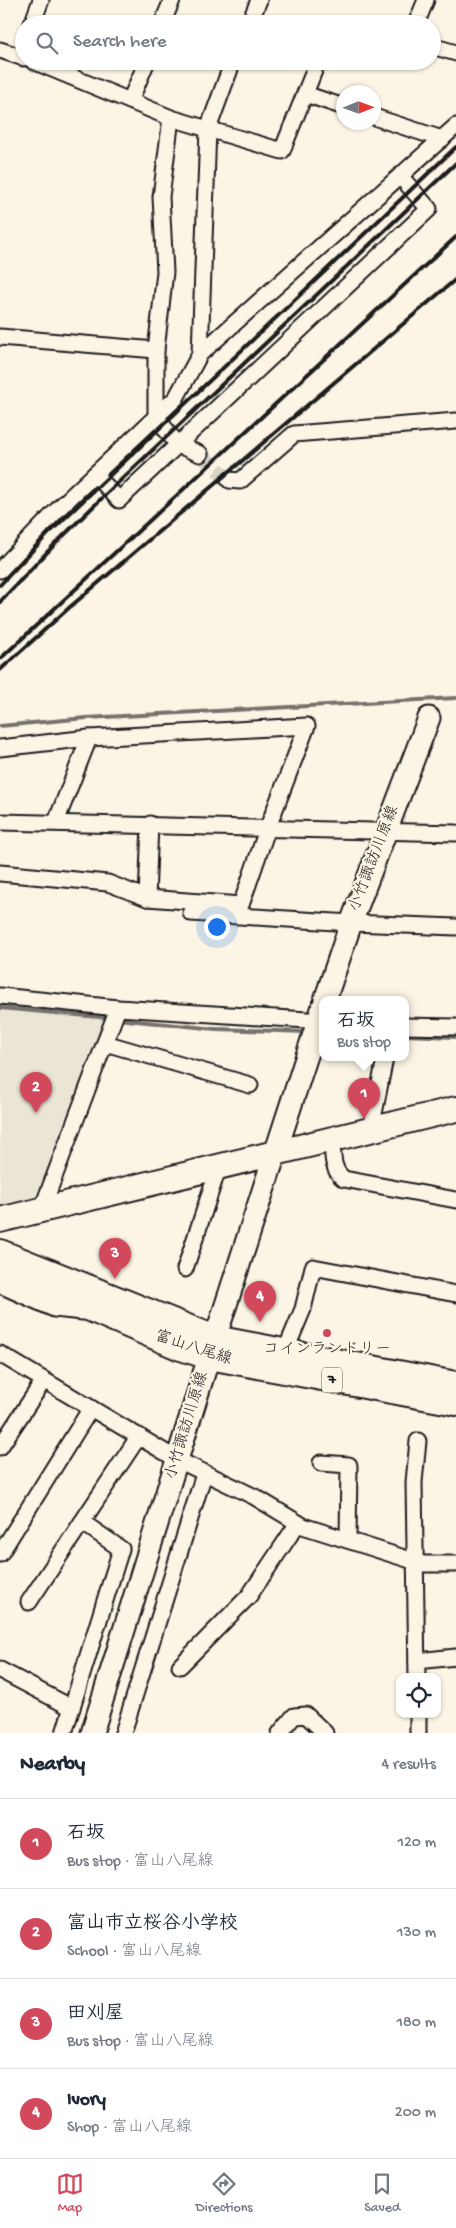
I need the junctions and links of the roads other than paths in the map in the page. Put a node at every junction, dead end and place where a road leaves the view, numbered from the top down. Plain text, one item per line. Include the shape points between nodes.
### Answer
1 (41, 0) edge
2 (172, 0) edge
3 (259, 0) edge
4 (426, 0) edge
5 (35, 15) edge
6 (166, 15) edge
7 (252, 15) edge
8 (420, 15) edge
9 (441, 49) edge
10 (0, 50) edge
11 (15, 52) edge
12 (456, 53) edge
13 (61, 70) edge
14 (143, 70) edge
15 (231, 70) edge
16 (314, 70) edge
17 (305, 94) junction
18 (130, 101) junction
19 (336, 104) edge
20 (171, 118) junction
21 (381, 119) edge
22 (456, 126) edge
23 (208, 129) junction
24 (442, 139) junction
25 (400, 176) junction
26 (0, 336) edge
27 (156, 350) junction
28 (200, 354) junction
29 (156, 417) junction
30 (456, 421) edge
31 (178, 445) junction
32 (200, 454) tunnel mouth
33 (95, 474) junction
34 (229, 480) dead end
35 (0, 570) edge
36 (429, 718) dead end
37 (89, 738) junction
38 (0, 748) edge
39 (0, 822) edge
40 (56, 822) junction
41 (150, 824) junction
42 (268, 827) junction
43 (386, 831) junction
44 (456, 833) edge
45 (0, 873) edge
46 (147, 898) junction
47 (191, 913) dead end
48 (351, 923) junction
49 (456, 927) edge
50 (0, 996) edge
51 (326, 996) edge
52 (118, 1008) junction
53 (319, 1016) edge
54 (319, 1022) edge
55 (409, 1026) edge
56 (456, 1027) edge
57 (105, 1043) junction
58 (384, 1061) edge
59 (250, 1085) dead end
60 (456, 1109) edge
61 (371, 1129) junction
62 (332, 1137) junction
63 (275, 1152) junction
64 (219, 1166) junction
65 (456, 1200) edge
66 (42, 1209) junction
67 (0, 1220) edge
68 (0, 1252) edge
69 (185, 1269) dead end
70 (0, 1270) edge
71 (0, 1285) edge
72 (456, 1294) edge
73 (102, 1314) junction
74 (212, 1348) junction
75 (285, 1352) junction
76 (0, 1354) edge
77 (44, 1380) junction
78 (456, 1384) edge
79 (456, 1402) edge
80 (92, 1408) junction
81 (139, 1436) junction
82 (418, 1440) dead end
83 (0, 1447) edge
84 (178, 1460) junction
85 (321, 1463) dead end
86 (204, 1474) junction
87 (82, 1522) junction
88 (298, 1523) junction
89 (348, 1540) junction
90 (0, 1554) edge
91 (417, 1562) junction
92 (456, 1564) edge
93 (29, 1602) dead end
94 (456, 1657) edge
95 (417, 1661) junction
96 (180, 1666) dead end
97 (0, 1670) edge
98 (417, 1673) edge
99 (72, 1708) junction
100 (418, 1718) edge
101 (64, 1733) edge
102 (92, 1733) edge
103 (123, 1733) edge
104 (280, 1733) edge
105 (325, 1733) edge
106 (418, 1733) edge

1 - 5 street
2 - 6 street
3 - 7 street
4 - 8 street
9 - 12 street
10 - 11 street
13 - 18 street
14 - 18 street
15 - 23 street
16 - 17 street
17 - 19 street
17 - 23 street via 282,151
18 - 20 street
20 - 23 street
20 - 27 street via 161,197 165,272
21 - 24 street
22 - 24 street
23 - 28 street
24 - 25 street
25 - 28 street
25 - 31 street via 429,209
26 - 27 street
27 - 29 street
28 - 29 street via 176,398
29 - 31 street
29 - 33 street
30 - 34 street via 294,434 240,481
31 - 32 street
31 - 33 street via 119,500
33 - 35 street
36 - 43 main road, 小竹諏訪川原線
37 - 38 street
37 - 40 street
37 - 42 street via 307,726
39 - 40 street
40 - 41 street
41 - 42 street
41 - 46 street
42 - 43 street
42 - 46 street via 242,905
43 - 44 street
43 - 48 main road, 小竹諏訪川原線
45 - 46 street via 108,883
47 - 48 street
48 - 49 street
48 - 51 main road, 小竹諏訪川原線
50 - 52 street
52 - 53 street
52 - 57 street
54 - 63 main road, 小竹諏訪川原線
55 - 56 street
57 - 59 street
57 - 66 street
58 - 61 street
60 - 61 main road
61 - 62 main road
62 - 63 main road
62 - 65 street via 334,1166 344,1180
63 - 64 main road
63 - 74 main road, 小竹諏訪川原線
64 - 66 main road
64 - 69 street
66 - 67 main road
68 - 74 main road, 富山八尾線 / 7
70 - 73 main road, 富山八尾線 / 7
71 - 73 street via 54,1309
72 - 75 street via 312,1267 303,1309
73 - 74 main road, 富山八尾線 / 7 via 178,1347
74 - 75 main road, 富山八尾線 / 7
74 - 79 main road, 富山八尾線 / 7
74 - 84 main road, 小竹諏訪川原線
75 - 78 main road, 富山八尾線 / 7
76 - 77 street
77 - 80 street
77 - 83 street
80 - 81 street
80 - 90 street
81 - 84 street
81 - 87 street
82 - 91 street via 414,1482
84 - 86 street
84 - 102 main road, 小竹諏訪川原線
85 - 89 street via 349,1465
86 - 88 street via 255,1497
86 - 103 street
87 - 93 street
87 - 99 street via 121,1549
88 - 89 street
88 - 96 street via 249,1596
89 - 91 street
91 - 92 street
91 - 95 street
94 - 95 street
95 - 98 street
97 - 99 street
99 - 101 street
100 - 106 street
104 - 105 street via 294,1716 306,1715

